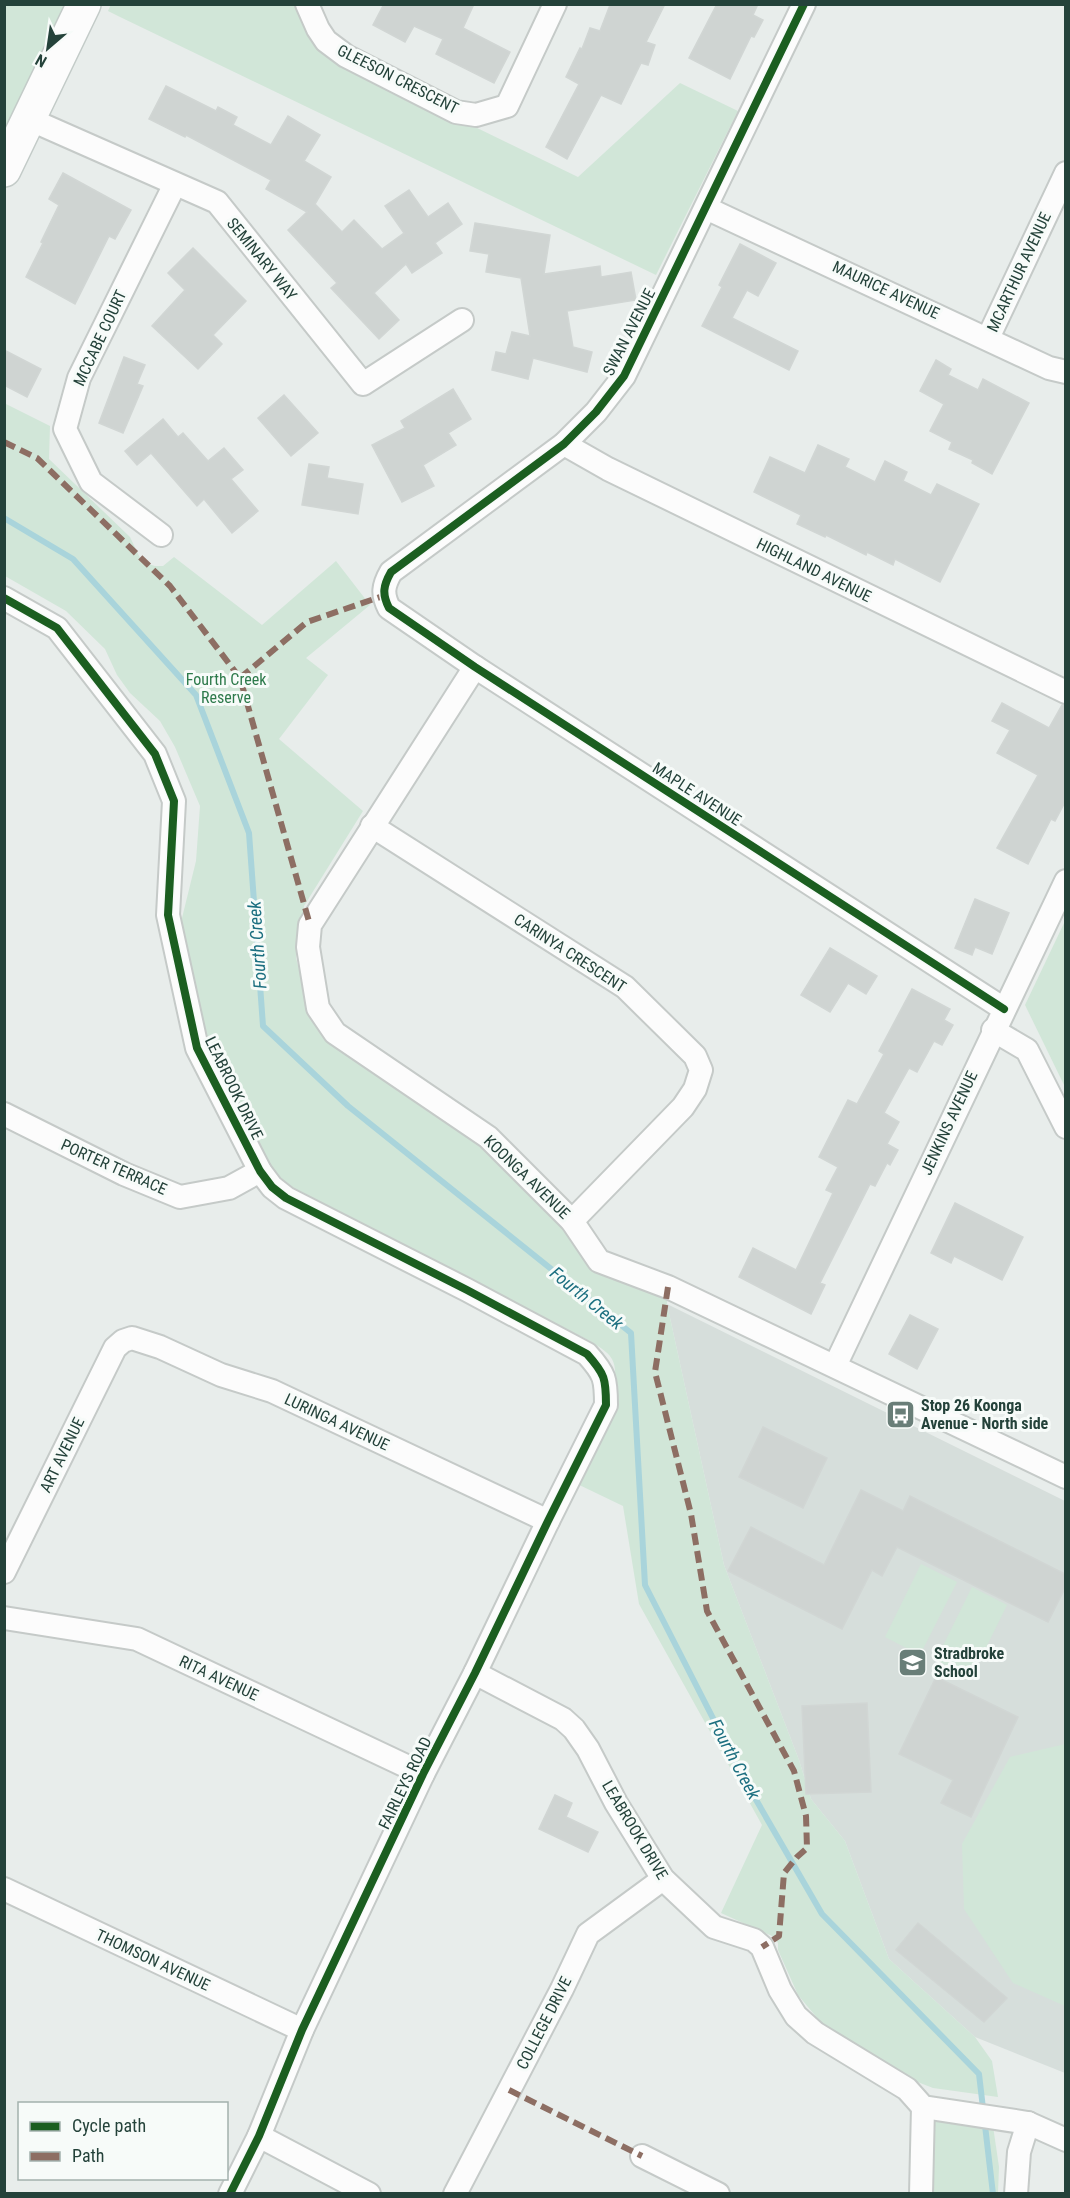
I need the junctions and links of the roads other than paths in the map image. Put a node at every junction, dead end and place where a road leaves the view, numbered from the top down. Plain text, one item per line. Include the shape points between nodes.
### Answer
1 (84, 4) edge
2 (307, 4) edge
3 (555, 4) edge
4 (804, 4) edge
5 (29, 119) junction
6 (4, 170) edge
7 (1065, 173) edge
8 (175, 184) junction
9 (706, 208) junction
10 (462, 320) dead end
11 (987, 338) junction
12 (1065, 372) edge
13 (564, 444) junction
14 (161, 535) dead end
15 (383, 596) joint
16 (4, 598) edge
17 (475, 667) junction
18 (1065, 692) edge
19 (372, 826) junction
20 (1065, 881) edge
21 (1004, 1009) junction
22 (993, 1030) junction
23 (4, 1114) edge
24 (1065, 1127) edge
25 (260, 1171) junction
26 (572, 1221) junction
27 (123, 1341) joint
28 (835, 1365) junction
29 (606, 1387) joint
30 (1065, 1477) edge
31 (548, 1521) junction
32 (4, 1572) edge
33 (4, 1618) edge
34 (475, 1673) junction
35 (423, 1774) junction
36 (663, 1879) junction
37 (4, 1889) edge
38 (302, 2030) junction
39 (923, 2107) junction
40 (1028, 2123) junction
41 (259, 2136) junction
42 (1065, 2140) edge
43 (642, 2156) dead end
44 (230, 2193) edge
45 (369, 2193) edge
46 (455, 2193) edge
47 (718, 2193) edge
48 (921, 2193) edge
49 (1016, 2193) edge

1 - 5 main road
2 - 3 street, GLEESON CRESCENT via 326,41 346,56 456,112 476,115 507,106
4 - 9 street, SWAN AVENUE
5 - 6 main road
5 - 8 street, SEMINARY WAY
7 - 11 street, MCARTHUR AVENUE
8 - 10 street, SEMINARY WAY via 217,202 363,384
8 - 14 street, MCCABE COURT via 79,378 65,429 91,482
9 - 11 street, MAURICE AVENUE
9 - 13 street, SWAN AVENUE via 624,376
11 - 12 street, MAURICE AVENUE
13 - 15 street, SWAN AVENUE via 391,572 384,583
13 - 18 street, HIGHLAND AVENUE
15 - 17 street, MAPLE AVENUE via 389,608
16 - 25 street, LEABROOK DRIVE via 57,628 155,753 174,801 168,915 197,1048
17 - 19 street, KOONGA AVENUE
17 - 21 street, MAPLE AVENUE
19 - 26 street, KOONGA AVENUE via 309,925 308,946 318,1008 335,1033 488,1137
19 - 26 street, CARINYA CRESCENT via 626,987 694,1056 701,1070 696,1089 683,1107
20 - 21 street, JENKINS AVENUE
21 - 22 street, JENKINS AVENUE
22 - 24 street via 1027,1050
22 - 28 street, JENKINS AVENUE
23 - 25 street, PORTER TERRACE via 124,1174 180,1197 229,1188
25 - 29 street, LEABROOK DRIVE via 286,1198 586,1354 602,1371
26 - 28 street, KOONGA AVENUE via 599,1261 668,1287
27 - 31 street, LURINGA AVENUE via 132,1338 160,1347 272,1391
27 - 32 street, ART AVENUE via 115,1348
28 - 30 street, KOONGA AVENUE
29 - 31 street, FAIRLEYS ROAD via 606,1405
31 - 34 street, FAIRLEYS ROAD
33 - 35 street, RITA AVENUE via 137,1639
34 - 35 street, FAIRLEYS ROAD
34 - 36 street, LEABROOK DRIVE via 563,1719 573,1729
35 - 38 street, FAIRLEYS ROAD
36 - 39 street, LEABROOK DRIVE via 714,1927 754,1940 762,1947 796,2016 815,2033 907,2089
36 - 46 street, COLLEGE DRIVE via 588,1934
37 - 38 street, THOMSON AVENUE
38 - 41 street, FAIRLEYS ROAD
39 - 40 street
39 - 48 street
40 - 42 street
40 - 49 street via 1019,2152
41 - 44 street, FAIRLEYS ROAD
41 - 45 street
43 - 47 street

